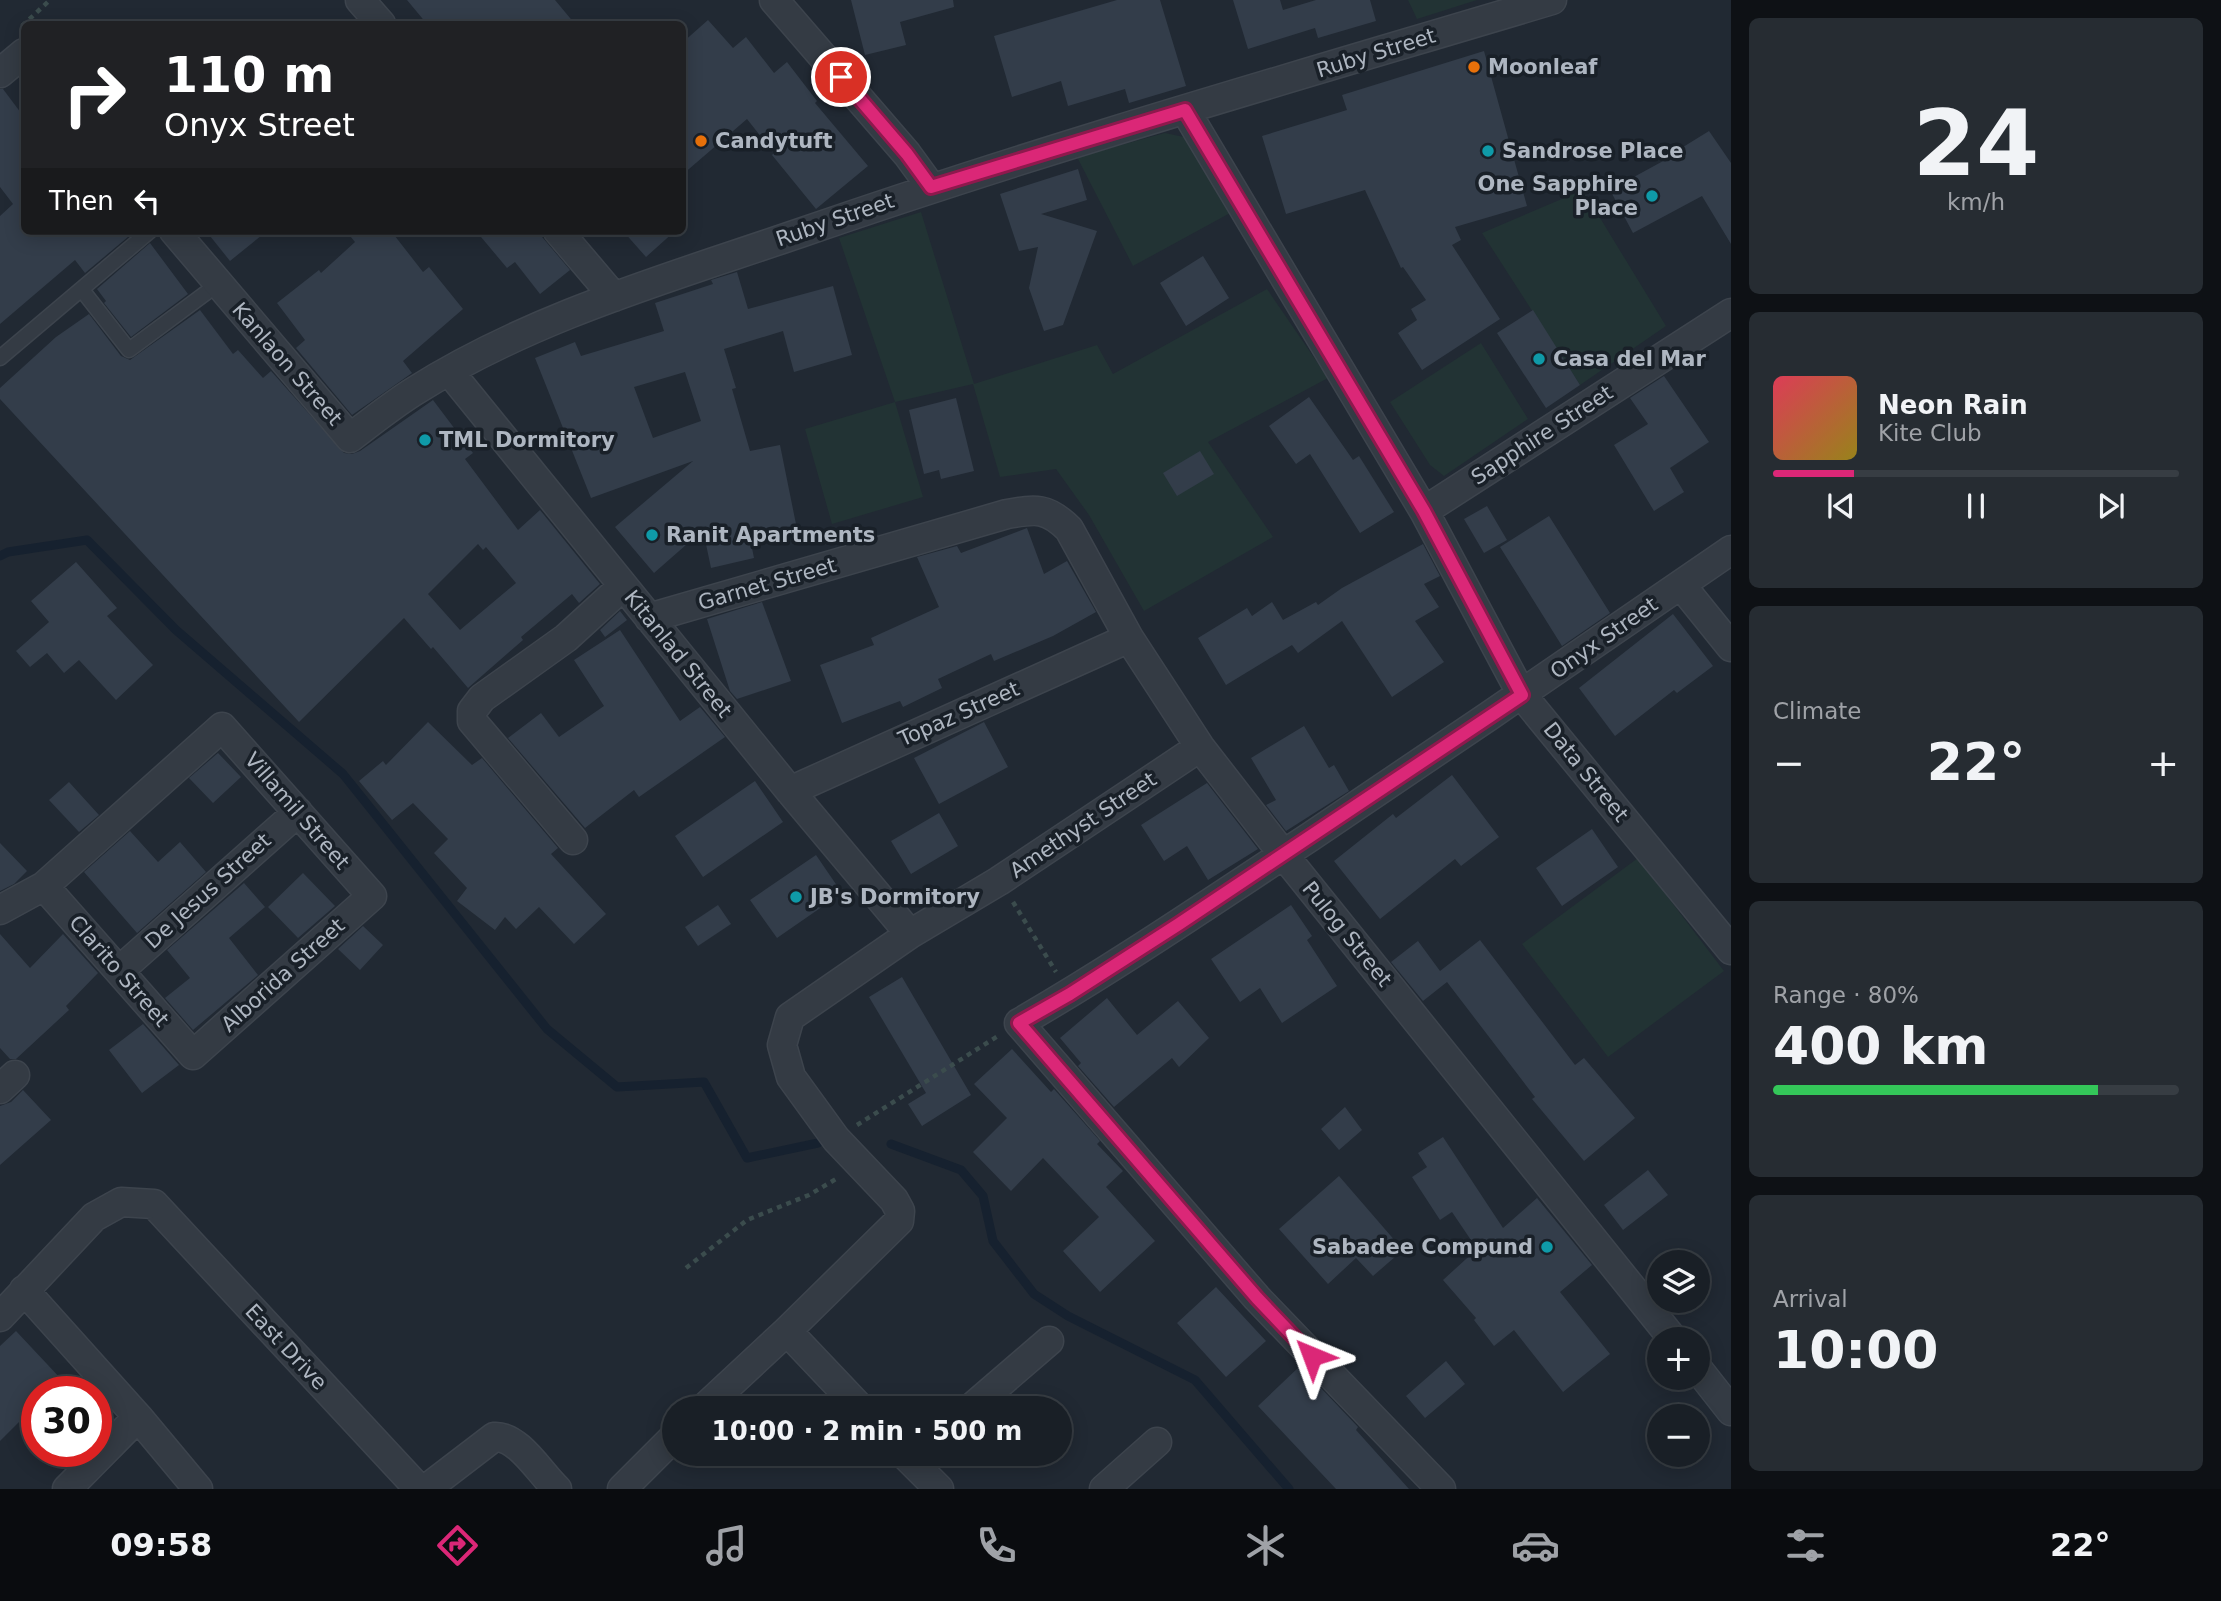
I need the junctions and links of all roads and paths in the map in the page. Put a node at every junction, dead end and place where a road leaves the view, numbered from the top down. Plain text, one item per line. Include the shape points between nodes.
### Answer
1 (360, 0) edge
2 (774, 0) edge
3 (1552, 0) edge
4 (378, 21) edge
5 (21, 56) edge
6 (0, 73) edge
7 (1185, 110) junction
8 (931, 187) junction
9 (145, 235) edge
10 (177, 235) edge
11 (561, 235) edge
12 (218, 284) junction
13 (82, 290) junction
14 (614, 296) junction
15 (1731, 313) edge
16 (0, 358) edge
17 (449, 372) junction
18 (1424, 511) junction
19 (1048, 512) joint
20 (1731, 550) edge
21 (1681, 585) junction
22 (623, 586) junction
23 (649, 618) junction
24 (1129, 638) junction
25 (1731, 647) edge
26 (1522, 695) junction
27 (1200, 747) junction
28 (790, 790) junction
29 (298, 812) junction
30 (573, 840) dead end
31 (1283, 854) junction
32 (999, 881) junction
33 (44, 886) junction
34 (372, 895) joint
35 (0, 910) edge
36 (910, 934) junction
37 (1731, 950) edge
38 (119, 971) junction
39 (1070, 994) junction
40 (1019, 1023) junction
41 (194, 1055) joint
42 (836, 1139) junction
43 (861, 1164) junction
44 (686, 1268) dead end
45 (24, 1290) junction
46 (0, 1317) edge
47 (1663, 1327) edge
48 (787, 1331) junction
49 (1049, 1341) dead end
50 (1710, 1384) edge
51 (717, 1396) edge
52 (849, 1396) edge
53 (985, 1396) edge
54 (1731, 1411) edge
55 (138, 1417) junction
56 (1157, 1443) dead end
57 (662, 1449) edge
58 (919, 1466) edge
59 (67, 1489) edge
60 (198, 1489) edge
61 (419, 1489) edge
62 (426, 1489) edge
63 (557, 1489) edge
64 (622, 1489) edge
65 (939, 1489) edge
66 (1104, 1489) edge
67 (1441, 1489) edge

1 - 4 street
2 - 8 street
3 - 7 street, Ruby Street
5 - 6 street
7 - 8 street, Ruby Street
7 - 18 street, Data Street
8 - 14 street, Ruby Street
9 - 13 lane
10 - 12 street, Kanlaon Street
11 - 14 street
12 - 13 lane via 129,350
12 - 17 street, Kanlaon Street via 350,438 412,392
13 - 16 lane
14 - 17 street, Ruby Street
15 - 18 street, Sapphire Street
17 - 22 street, Kitanlad Street
18 - 26 street, Data Street
19 - 23 street, Garnet Street via 1007,514
19 - 24 street, Pulog Street via 1069,529
20 - 21 street, Onyx Street
21 - 25 street
21 - 26 street, Onyx Street
22 - 23 street, Kitanlad Street
22 - 30 street via 566,638 482,698 472,711 472,721
23 - 28 street, Kitanlad Street
24 - 27 street, Pulog Street
24 - 28 street, Topaz Street
26 - 31 street, Onyx Street
26 - 37 street, Data Street
27 - 31 street, Pulog Street
27 - 32 street, Amethyst Street
28 - 36 street, Kitanlad Street
29 - 33 street, Villamil Street via 222,727
29 - 34 street, Villamil Street
29 - 38 street, De Jesus Street
31 - 39 street, Onyx Street
31 - 47 street, Pulog Street
32 - 36 street, Amethyst Street
32 - 39 path
33 - 35 street
33 - 38 street, Clarito Street
34 - 41 street, Alborida Street
36 - 42 street, Amethyst Street via 790,1017 782,1045 792,1077
38 - 41 street, Clarito Street
39 - 40 street, Onyx Street
40 - 42 path
40 - 67 street via 1257,1298
42 - 43 street
43 - 44 path via 809,1195 747,1220
43 - 48 street via 894,1200 899,1221
45 - 46 street
45 - 55 street
45 - 61 street, East Drive via 94,1217 121,1202 155,1204
48 - 51 street
48 - 52 street
49 - 53 street
50 - 54 street
55 - 59 street
55 - 60 street
56 - 66 street
57 - 64 street
58 - 65 street
62 - 63 street via 494,1437 503,1436 517,1444

